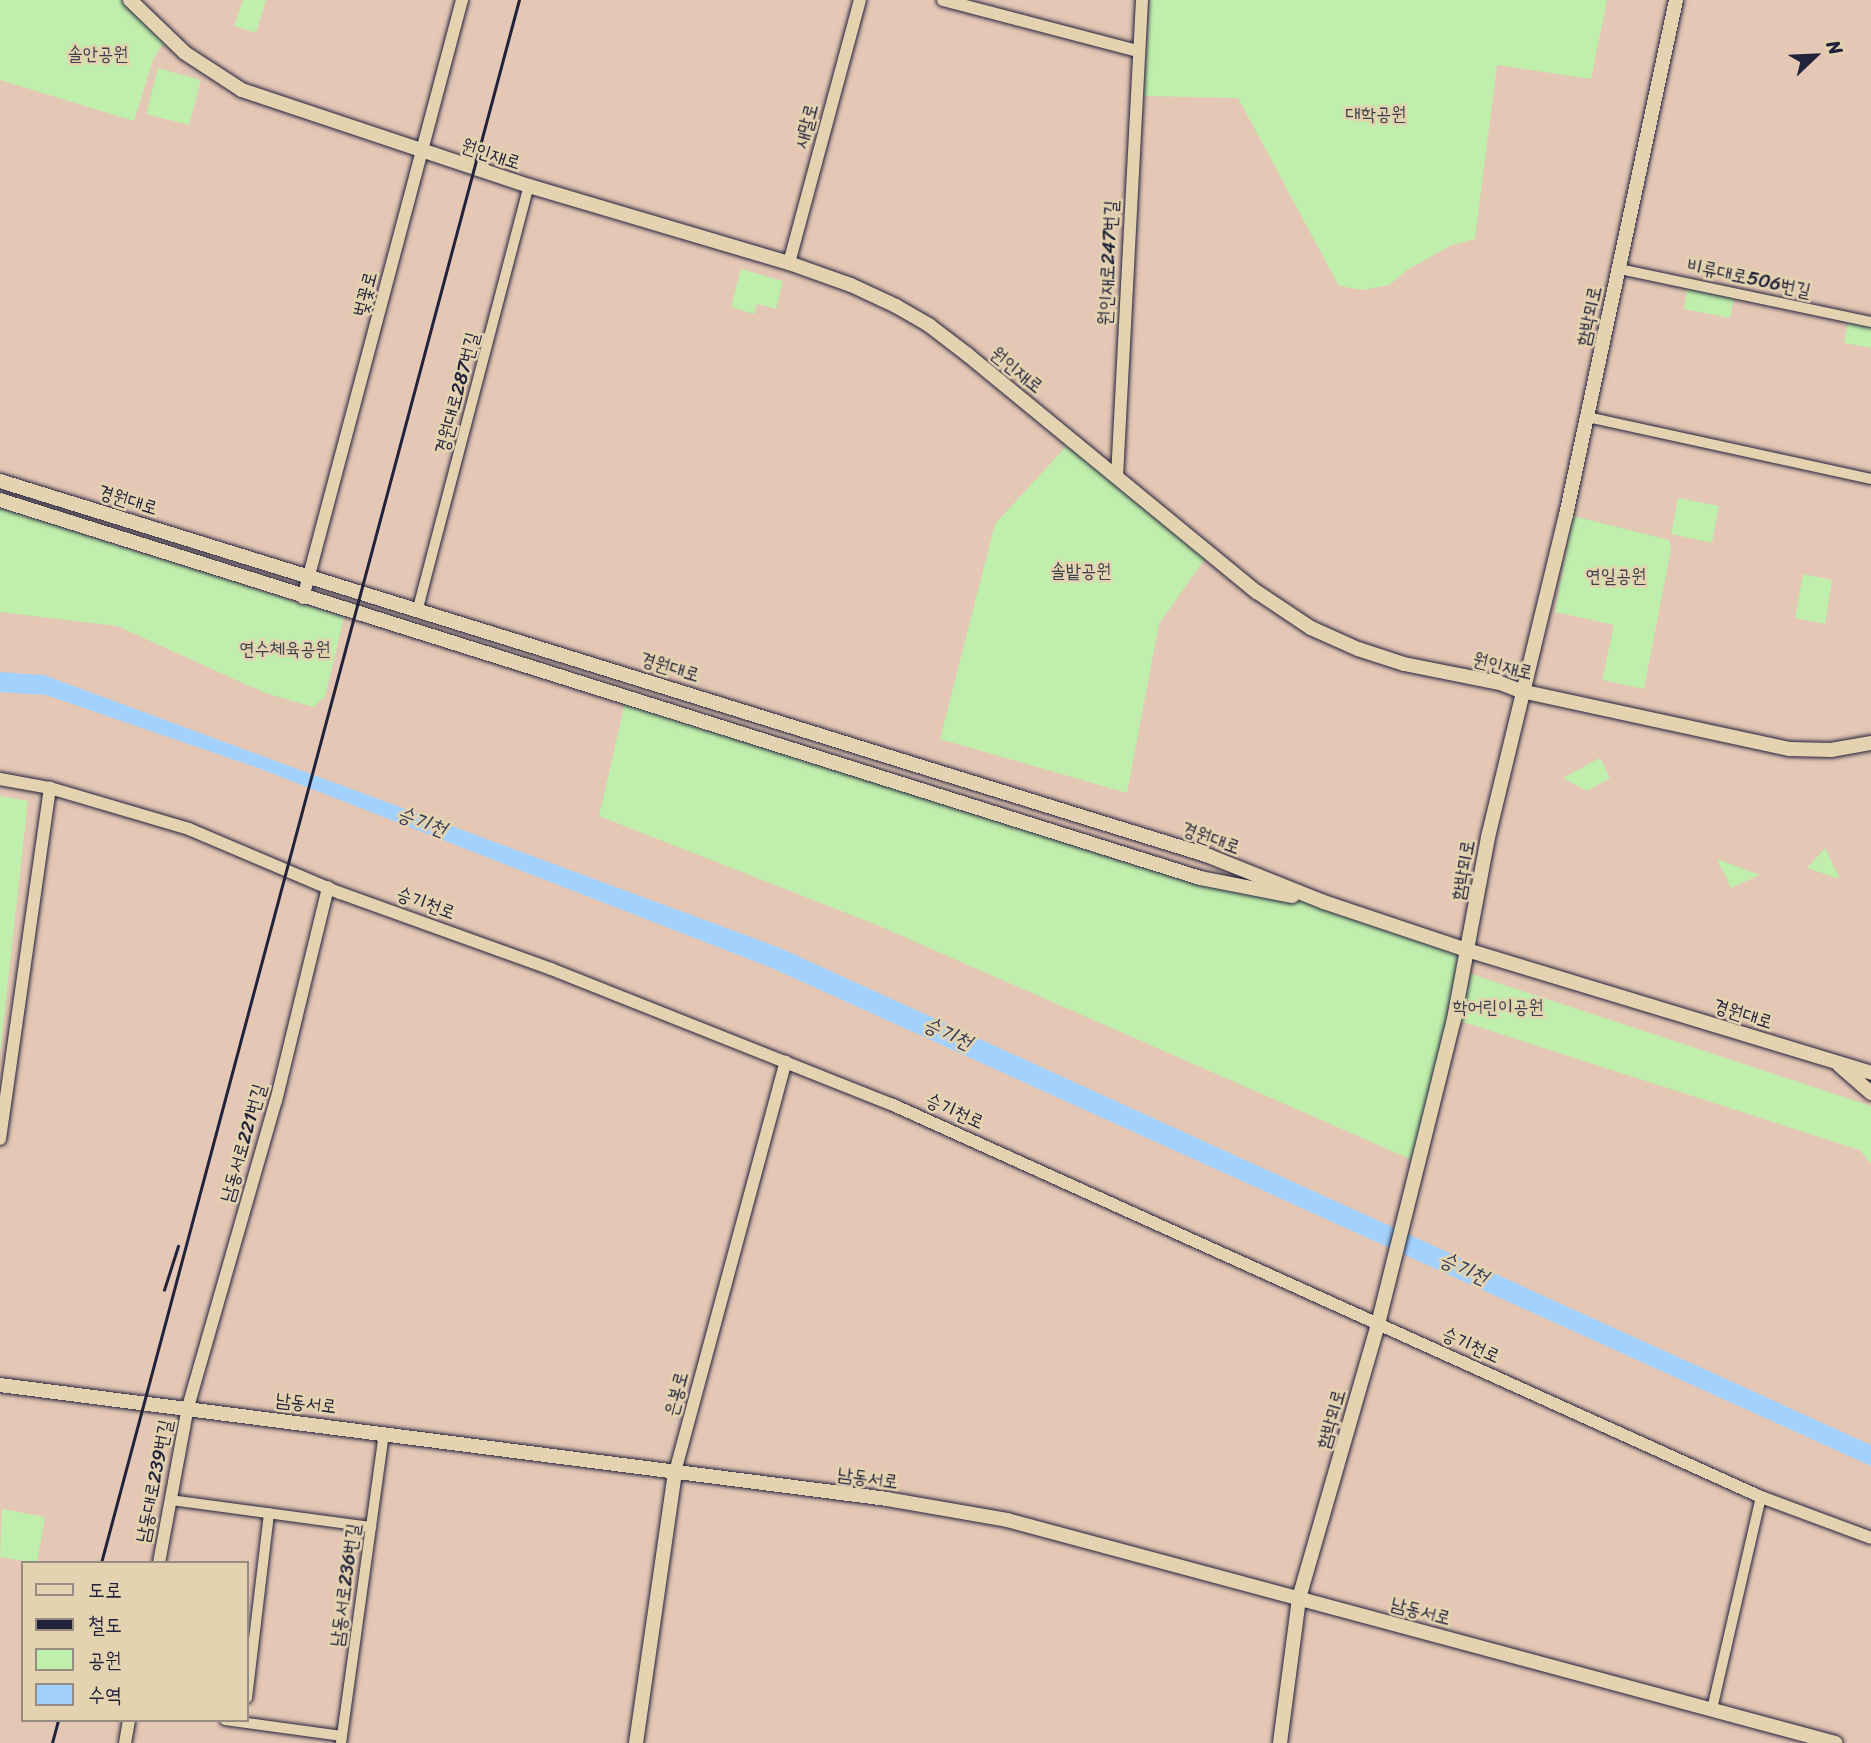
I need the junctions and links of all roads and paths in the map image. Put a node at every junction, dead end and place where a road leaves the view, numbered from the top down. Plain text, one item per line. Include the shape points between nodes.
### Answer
1 (130, 0) edge
2 (462, 0) edge
3 (860, 0) edge
4 (943, 0) edge
5 (1142, 0) edge
6 (1676, 0) edge
7 (1139, 51) junction
8 (422, 152) junction
9 (529, 186) junction
10 (789, 263) junction
11 (1619, 269) junction
12 (1871, 322) edge
13 (1587, 417) junction
14 (1117, 477) junction
15 (1871, 479) edge
16 (0, 481) edge
17 (0, 500) edge
18 (310, 575) junction
19 (303, 598) junction
20 (418, 608) junction
21 (1521, 691) junction
22 (1871, 743) edge
23 (0, 779) edge
24 (50, 788) junction
25 (328, 887) junction
26 (1324, 902) junction
27 (1467, 950) junction
28 (1871, 1061) edge
29 (786, 1062) junction
30 (1835, 1062) junction
31 (1871, 1073) edge
32 (1871, 1093) edge
33 (0, 1139) edge
34 (1378, 1324) junction
35 (0, 1385) edge
36 (188, 1407) junction
37 (384, 1433) junction
38 (675, 1472) junction
39 (1761, 1497) junction
40 (171, 1500) junction
41 (269, 1513) junction
42 (371, 1527) junction
43 (1871, 1538) edge
44 (159, 1561) edge
45 (1299, 1598) junction
46 (248, 1690) edge
47 (1712, 1709) junction
48 (129, 1722) edge
49 (248, 1722) edge
50 (342, 1740) edge
51 (125, 1743) edge
52 (636, 1743) edge
53 (1280, 1743) edge
54 (1836, 1743) edge

1 - 8 main road, 원인재로 via 185,53 242,90
2 - 8 street, 벚꽃로
3 - 10 street, 새말로
4 - 7 street
5 - 7 street, 원인재로247번길
6 - 11 main road, 함박뫼로
7 - 14 street, 원인재로247번길
8 - 9 main road, 원인재로
8 - 18 street, 벚꽃로
9 - 10 main road, 원인재로
9 - 20 street, 경원대로287번길
10 - 14 main road, 원인재로 via 851,285 930,326
11 - 12 street, 비류대로506번길
11 - 13 main road, 함박뫼로
13 - 15 street
13 - 21 main road, 함박뫼로
14 - 21 main road, 원인재로 via 1256,592 1311,628 1404,664
16 - 18 main road, 경원대로
17 - 19 main road, 경원대로
18 - 19 street, 벚꽃로
18 - 20 main road, 경원대로
19 - 26 main road, 경원대로 via 1200,878
20 - 26 main road, 경원대로 via 1209,856
21 - 22 main road, 원인재로 via 1790,749 1831,750
21 - 27 main road, 함박뫼로
23 - 24 street, 승기천로
24 - 25 street, 승기천로 via 189,829
24 - 33 street
25 - 29 street, 승기천로
25 - 36 street, 남동서로221번길 via 276,1101
26 - 27 main road, 경원대로
27 - 30 main road, 경원대로
27 - 34 main road, 함박뫼로
28 - 30 main road
29 - 34 street, 승기천로 via 961,1135
29 - 38 street, 은봉로
30 - 31 main road, 경원대로
30 - 32 main road
34 - 39 street, 승기천로
34 - 45 main road, 함박뫼로
35 - 36 main road, 남동서로
36 - 37 main road, 남동서로
36 - 40 street, 남동대로239번길
37 - 38 main road, 남동서로
37 - 42 street, 남동서로236번길
38 - 45 main road, 남동서로 via 887,1499 1007,1520
38 - 52 main road, 은봉로
39 - 43 street, 승기천로
39 - 47 street
40 - 41 street
40 - 44 street, 남동대로239번길
41 - 42 street
41 - 46 street
42 - 50 street, 남동서로236번길
45 - 47 main road, 남동서로
45 - 53 main road, 함박뫼로
47 - 54 main road, 남동서로
48 - 51 street
49 - 50 street

